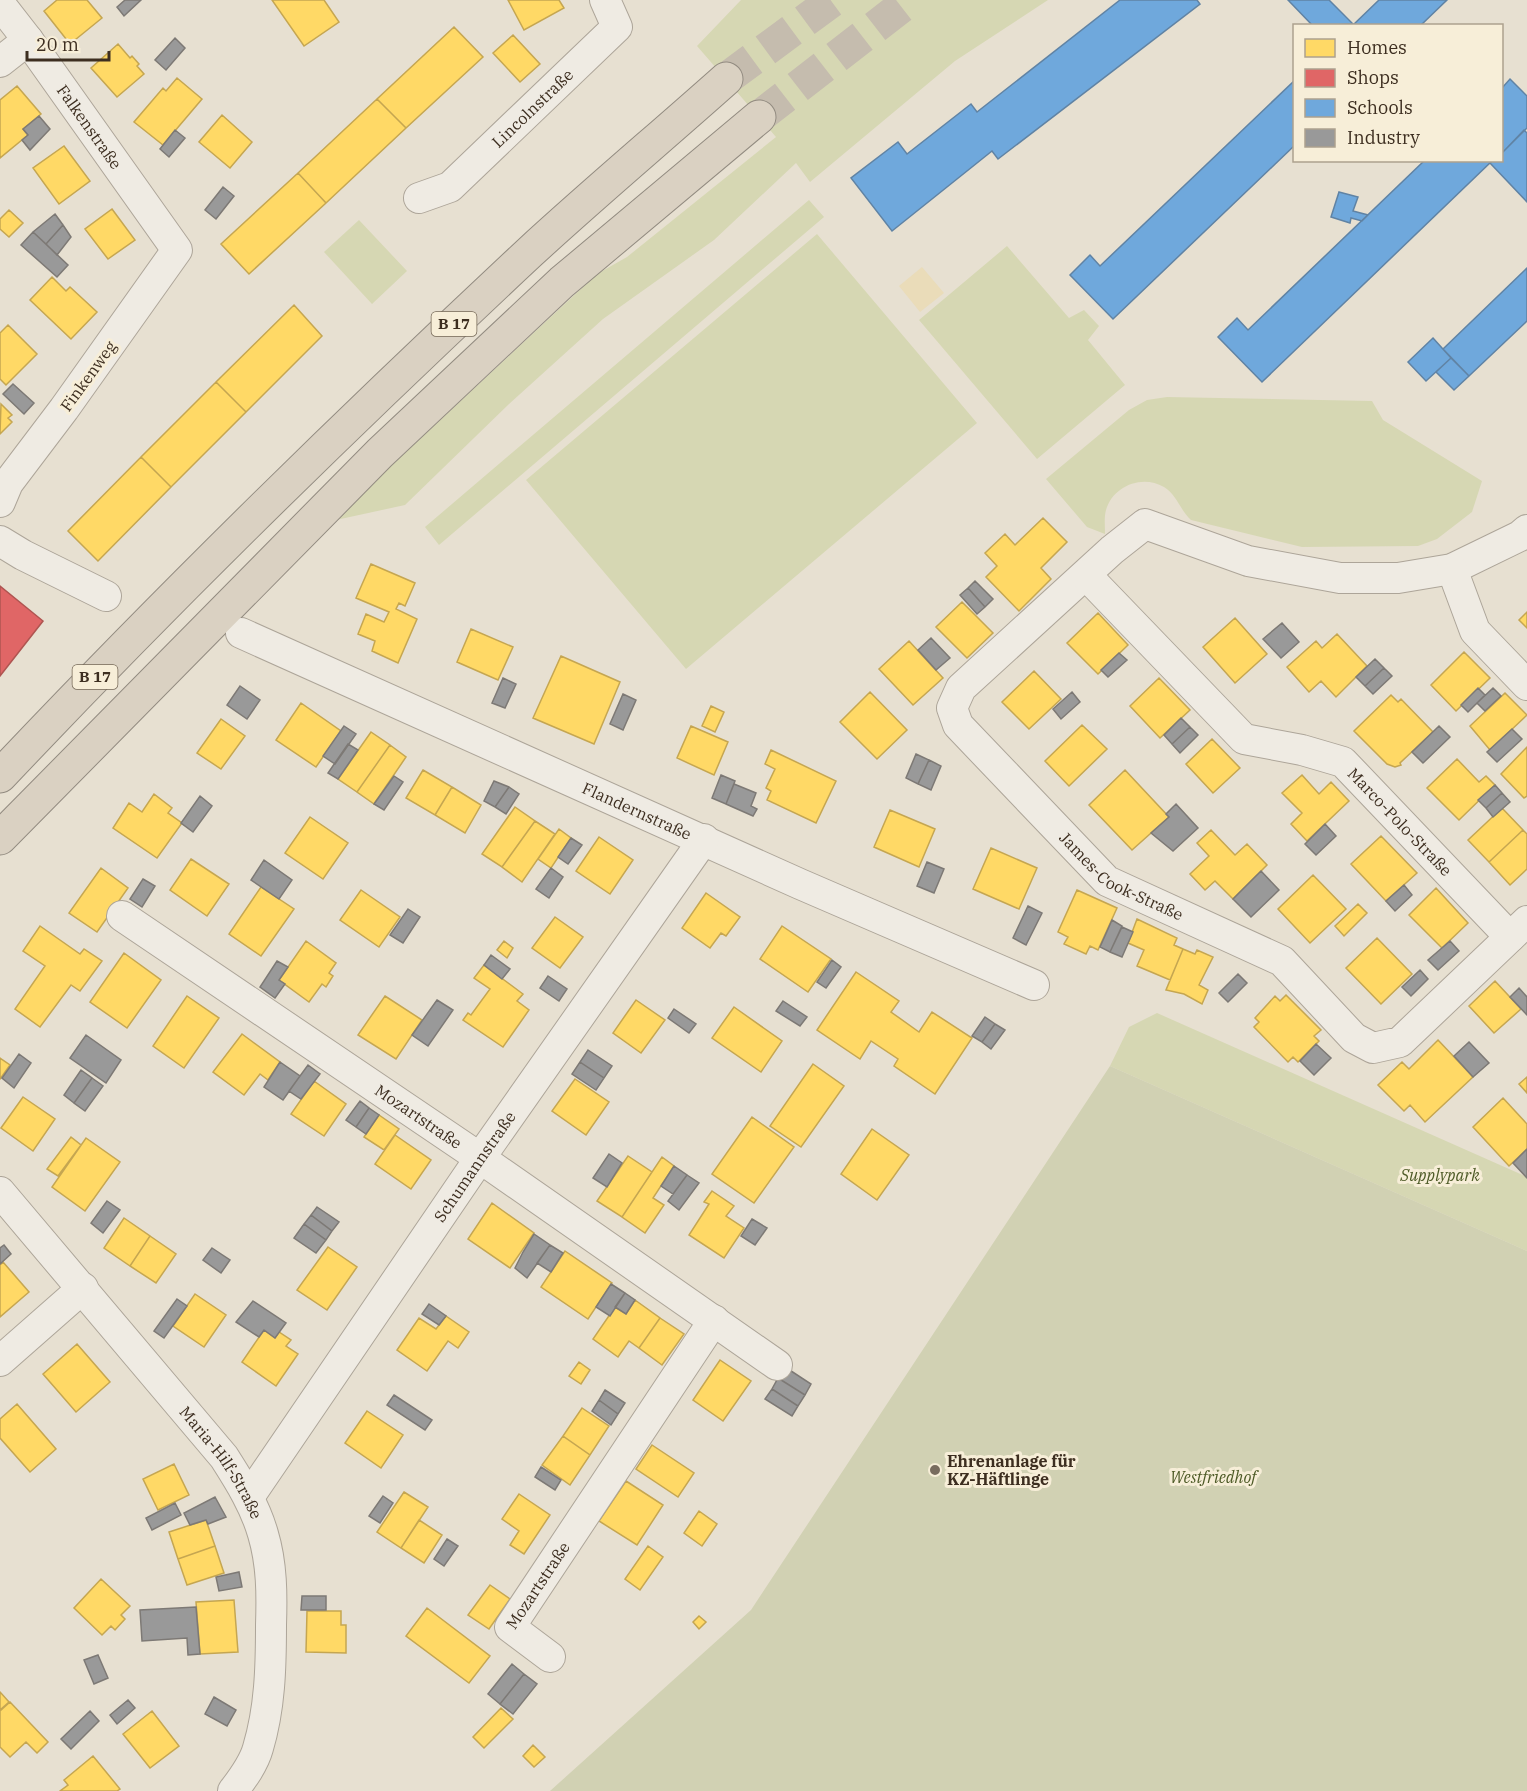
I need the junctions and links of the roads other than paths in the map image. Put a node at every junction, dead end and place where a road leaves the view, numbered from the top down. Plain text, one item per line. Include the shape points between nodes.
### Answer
1 (605, 0) edge
2 (0, 4) edge
3 (28, 40) junction
4 (0, 62) edge
5 (726, 79) tunnel mouth
6 (759, 117) tunnel mouth
7 (419, 198) dead end
8 (177, 250) joint
9 (0, 502) edge
10 (1527, 530) edge
11 (0, 541) edge
12 (1452, 569) junction
13 (1086, 575) junction
14 (106, 596) dead end
15 (241, 633) dead end
16 (1527, 686) edge
17 (0, 776) edge
18 (0, 838) edge
19 (704, 839) junction
20 (122, 916) dead end
21 (1519, 929) edge
22 (1034, 985) dead end
23 (480, 1158) junction
24 (0, 1192) edge
25 (83, 1288) junction
26 (714, 1320) junction
27 (0, 1361) edge
28 (777, 1365) dead end
29 (249, 1497) junction
30 (550, 1657) dead end
31 (233, 1791) edge

1 - 7 street, Lincolnstraße via 617,27 450,187
2 - 3 street, Falkenstraße
3 - 4 street
3 - 8 street, Falkenstraße
5 - 17 highway, B 17 via 531,252 347,426
6 - 18 highway, B 17 via 561,282 380,453
8 - 9 street, Finkenweg via 8,483
10 - 12 street
11 - 14 street
12 - 13 street, James-Cook-Straße via 1398,578 1340,578 1248,561 1145,524
12 - 16 street via 1475,631
13 - 21 street, Marco-Polo-Straße via 1244,739 1342,762
13 - 21 street, James-Cook-Straße via 961,688 952,708 958,725 1107,881 1282,961 1354,1038 1373,1048 1400,1042
15 - 19 street, Flandernstraße
19 - 22 street, Flandernstraße
19 - 23 street, Schumannstraße
20 - 23 street, Mozartstraße
23 - 26 street, Mozartstraße
23 - 29 street, Schumannstraße
24 - 25 street, Maria-Hilf-Straße
25 - 27 street
25 - 29 street, Maria-Hilf-Straße via 224,1457
26 - 28 street, Mozartstraße
26 - 30 street, Mozartstraße via 510,1627
29 - 31 street, Maria-Hilf-Straße via 264,1536 272,1583 271,1675 258,1750

